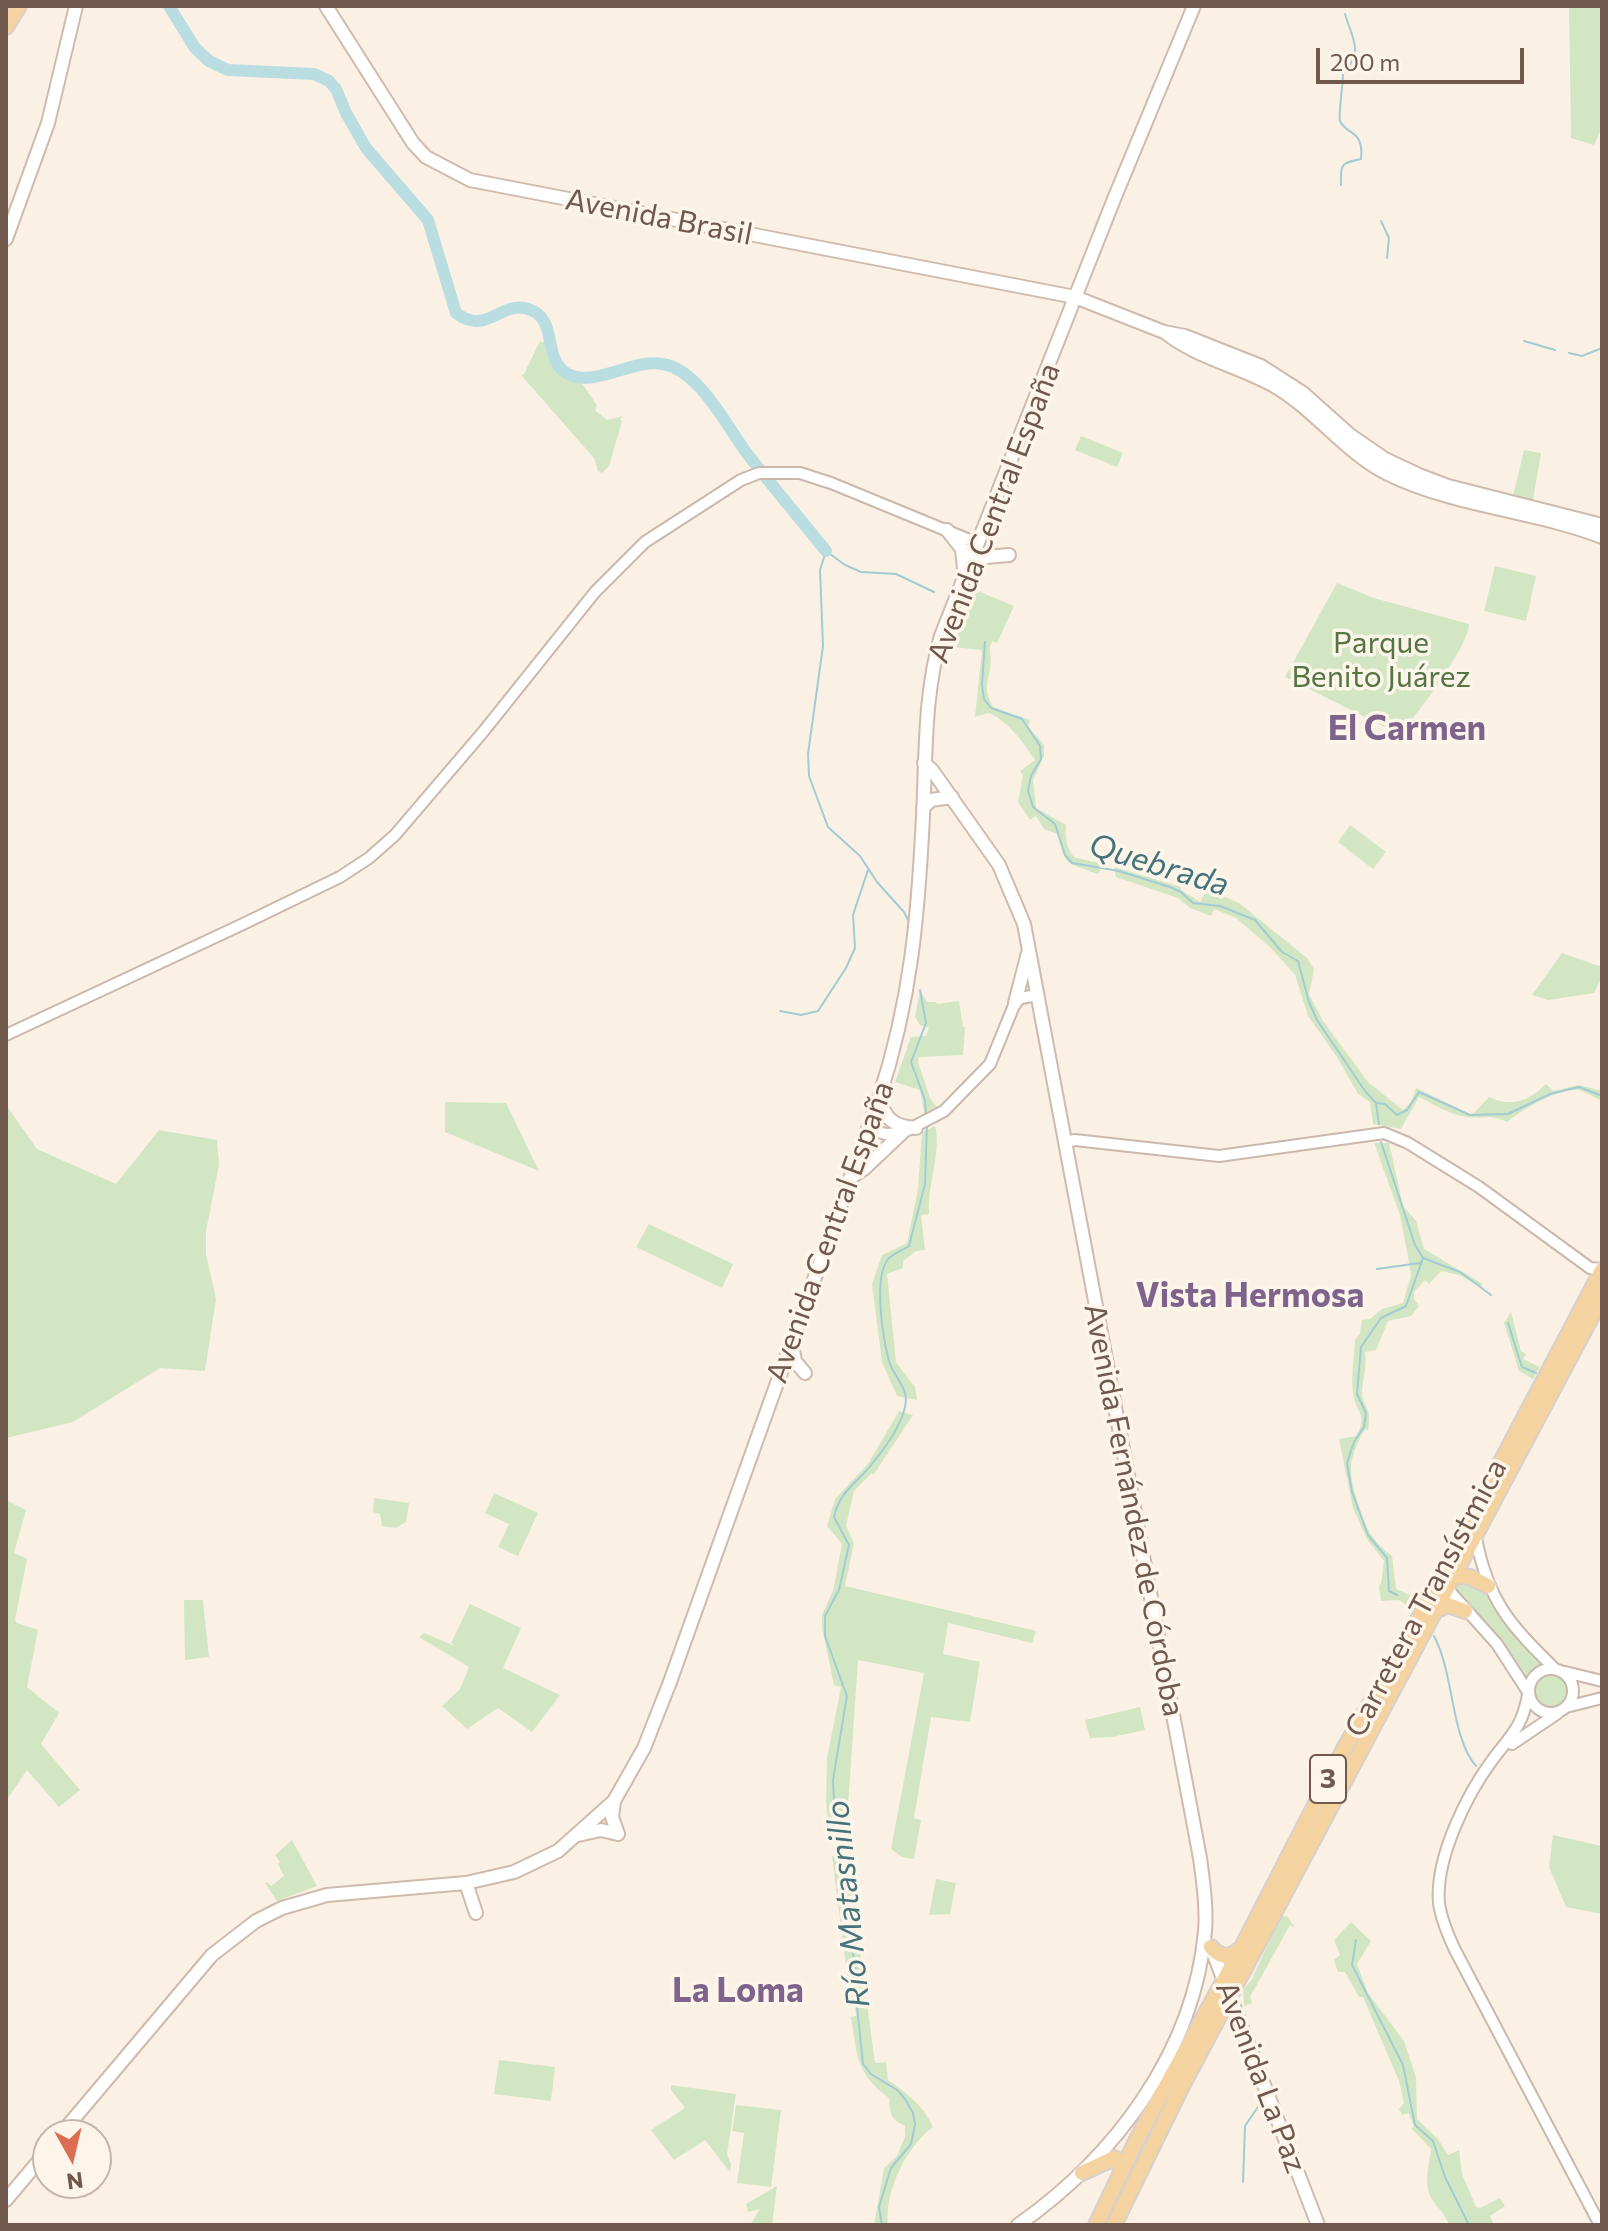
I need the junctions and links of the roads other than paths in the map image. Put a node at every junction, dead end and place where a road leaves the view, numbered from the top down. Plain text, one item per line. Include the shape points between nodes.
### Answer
1 (19, 6) edge
2 (76, 6) edge
3 (326, 6) edge
4 (1194, 6) edge
5 (6, 27) edge
6 (6, 239) edge
7 (1075, 297) junction
8 (1164, 332) junction
9 (1402, 467) junction
10 (1385, 472) junction
11 (1532, 512) junction
12 (1602, 525) edge
13 (947, 530) junction
14 (1602, 537) edge
15 (977, 543) junction
16 (1009, 555) dead end
17 (965, 571) junction
18 (924, 763) junction
19 (952, 797) junction
20 (923, 808) junction
21 (1029, 950) junction
22 (1037, 995) junction
23 (1015, 1003) junction
24 (6, 1035) edge
25 (879, 1098) junction
26 (921, 1125) junction
27 (868, 1128) junction
28 (902, 1133) junction
29 (1065, 1142) junction
30 (850, 1178) junction
31 (1602, 1270) edge
32 (1602, 1297) edge
33 (792, 1343) junction
34 (805, 1373) dead end
35 (1476, 1538) junction
36 (1456, 1575) junction
37 (1443, 1584) junction
38 (1488, 1586) junction
39 (1435, 1611) junction
40 (1465, 1611) junction
41 (1559, 1670) junction
42 (1602, 1681) edge
43 (1528, 1693) junction
44 (1602, 1698) edge
45 (1562, 1710) junction
46 (1494, 1758) junction
47 (614, 1801) junction
48 (578, 1835) junction
49 (466, 1883) junction
50 (476, 1913) dead end
51 (1205, 1929) junction
52 (1211, 1947) junction
53 (1242, 1947) junction
54 (1226, 1989) junction
55 (74, 2119) edge
56 (32, 2169) edge
57 (1082, 2173) junction
58 (1121, 2173) junction
59 (6, 2200) edge
60 (1018, 2225) edge
61 (1096, 2225) edge
62 (1114, 2225) edge
63 (1318, 2225) edge
64 (1600, 2225) edge

1 - 5 main road
2 - 6 main road via 48,123
3 - 7 main road, Avenida Brasil via 413,143 426,157 470,180
4 - 7 main road, Avenida Central España
7 - 8 main road, Avenida Brasil
7 - 15 main road, Avenida Central España
8 - 9 main road via 1281,377 1350,435
8 - 10 main road via 1181,345 1278,389 1347,448
9 - 10 main road
9 - 11 main road
10 - 11 main road via 1436,493
11 - 12 main road
11 - 14 main road
13 - 15 street
13 - 17 main road via 962,549
13 - 24 street via 813,476 776,471 741,480 645,542 595,592 483,732 369,858 255,919
15 - 17 main road, Avenida Central España
16 - 17 main road via 981,558
17 - 18 main road, Avenida Central España via 936,653
18 - 19 main road, Avenida Fernández de Córdoba
18 - 20 main road, Avenida Central España
19 - 20 main road via 931,800
19 - 21 main road, Avenida Fernández de Córdoba via 1011,888
20 - 25 main road, Avenida Central España via 909,982
21 - 22 main road, Avenida Fernández de Córdoba
21 - 23 main road
22 - 23 street
22 - 29 main road, Avenida Fernández de Córdoba
23 - 26 street via 990,1064 959,1098
25 - 26 main road via 893,1123
25 - 27 main road, Avenida Central España
26 - 28 street
27 - 28 street
27 - 30 main road, Avenida Central España
28 - 30 main road
29 - 31 street via 1219,1156 1384,1133 1479,1187 1590,1268
29 - 51 main road, Avenida Fernández de Córdoba via 1200,1858
30 - 33 main road, Avenida Central España
31 - 37 main road, Carretera Transístmica / 3
32 - 35 main road, Carretera Transístmica / 3
33 - 34 main road via 795,1361
33 - 47 main road, Avenida Central España via 644,1748
35 - 36 main road, Carretera Transístmica / 3
35 - 38 street
36 - 37 main road, Carretera Transístmica / 3
36 - 38 main road
37 - 39 main road, Carretera Transístmica / 3
37 - 40 street
37 - 53 main road, Carretera Transístmica / 3 via 1339,1758
38 - 41 street via 1528,1643
39 - 40 main road via 1448,1605
39 - 54 main road, Carretera Transístmica / 3
40 - 43 street via 1497,1644
41 - 42 street
41 - 43 street via 1536,1674
41 - 45 street via 1573,1689
43 - 45 street via 1539,1711
43 - 46 street via 1520,1726
44 - 45 street
45 - 46 street
46 - 64 street via 1474,1788 1448,1849 1439,1903 1455,1950
47 - 48 main road, Avenida Central España
47 - 48 main road via 618,1834 601,1830
48 - 49 main road, Avenida Central España via 533,1865
49 - 50 main road
49 - 55 main road, Avenida Central España via 327,1895 256,1921 212,1955
51 - 52 main road, Avenida La Paz
51 - 57 main road, Avenida Fernández de Córdoba via 1191,1999 1169,2056 1136,2108
52 - 53 main road via 1228,1956
52 - 54 main road, Avenida La Paz
53 - 54 main road, Carretera Transístmica / 3
54 - 58 main road, Carretera Transístmica / 3
54 - 62 main road, Carretera Transístmica / 3
54 - 63 main road, Avenida La Paz
56 - 59 main road
57 - 58 main road via 1114,2158
57 - 60 main road, Avenida Fernández de Córdoba
58 - 61 main road, Carretera Transístmica / 3

